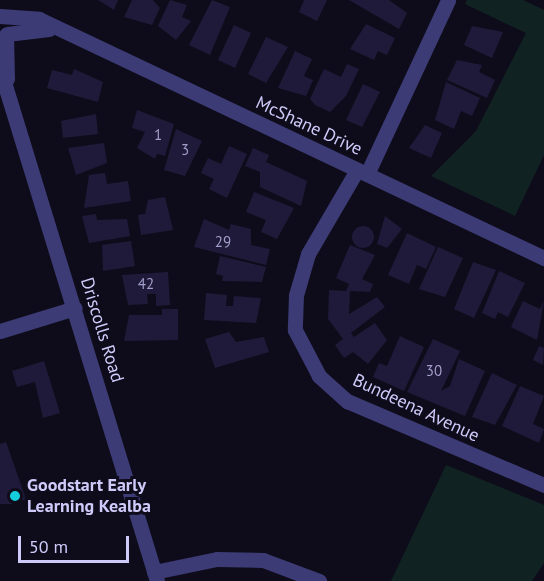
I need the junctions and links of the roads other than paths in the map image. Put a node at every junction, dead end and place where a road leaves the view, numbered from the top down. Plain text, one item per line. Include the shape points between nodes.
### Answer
1 (443, 2) edge
2 (0, 16) edge
3 (57, 30) junction
4 (4, 37) edge
5 (0, 69) edge
6 (9, 91) junction
7 (362, 172) junction
8 (544, 258) edge
9 (75, 308) junction
10 (0, 331) edge
11 (544, 485) edge
12 (156, 576) edge
13 (319, 581) edge

1 - 7 street, Bundeena Avenue
2 - 3 street, McShane Drive via 27,16
2 - 4 street, Driscolls Road via 8,26
3 - 4 street, McShane Drive via 32,27
3 - 7 street, McShane Drive
4 - 6 street, Driscolls Road
5 - 6 street, Driscolls Road
6 - 9 street, Driscolls Road
7 - 8 street, McShane Drive
7 - 11 street, Bundeena Avenue via 308,254 296,294 295,330 319,376 347,401
9 - 10 street
9 - 12 street, Driscolls Road
12 - 13 street via 217,559 263,560

